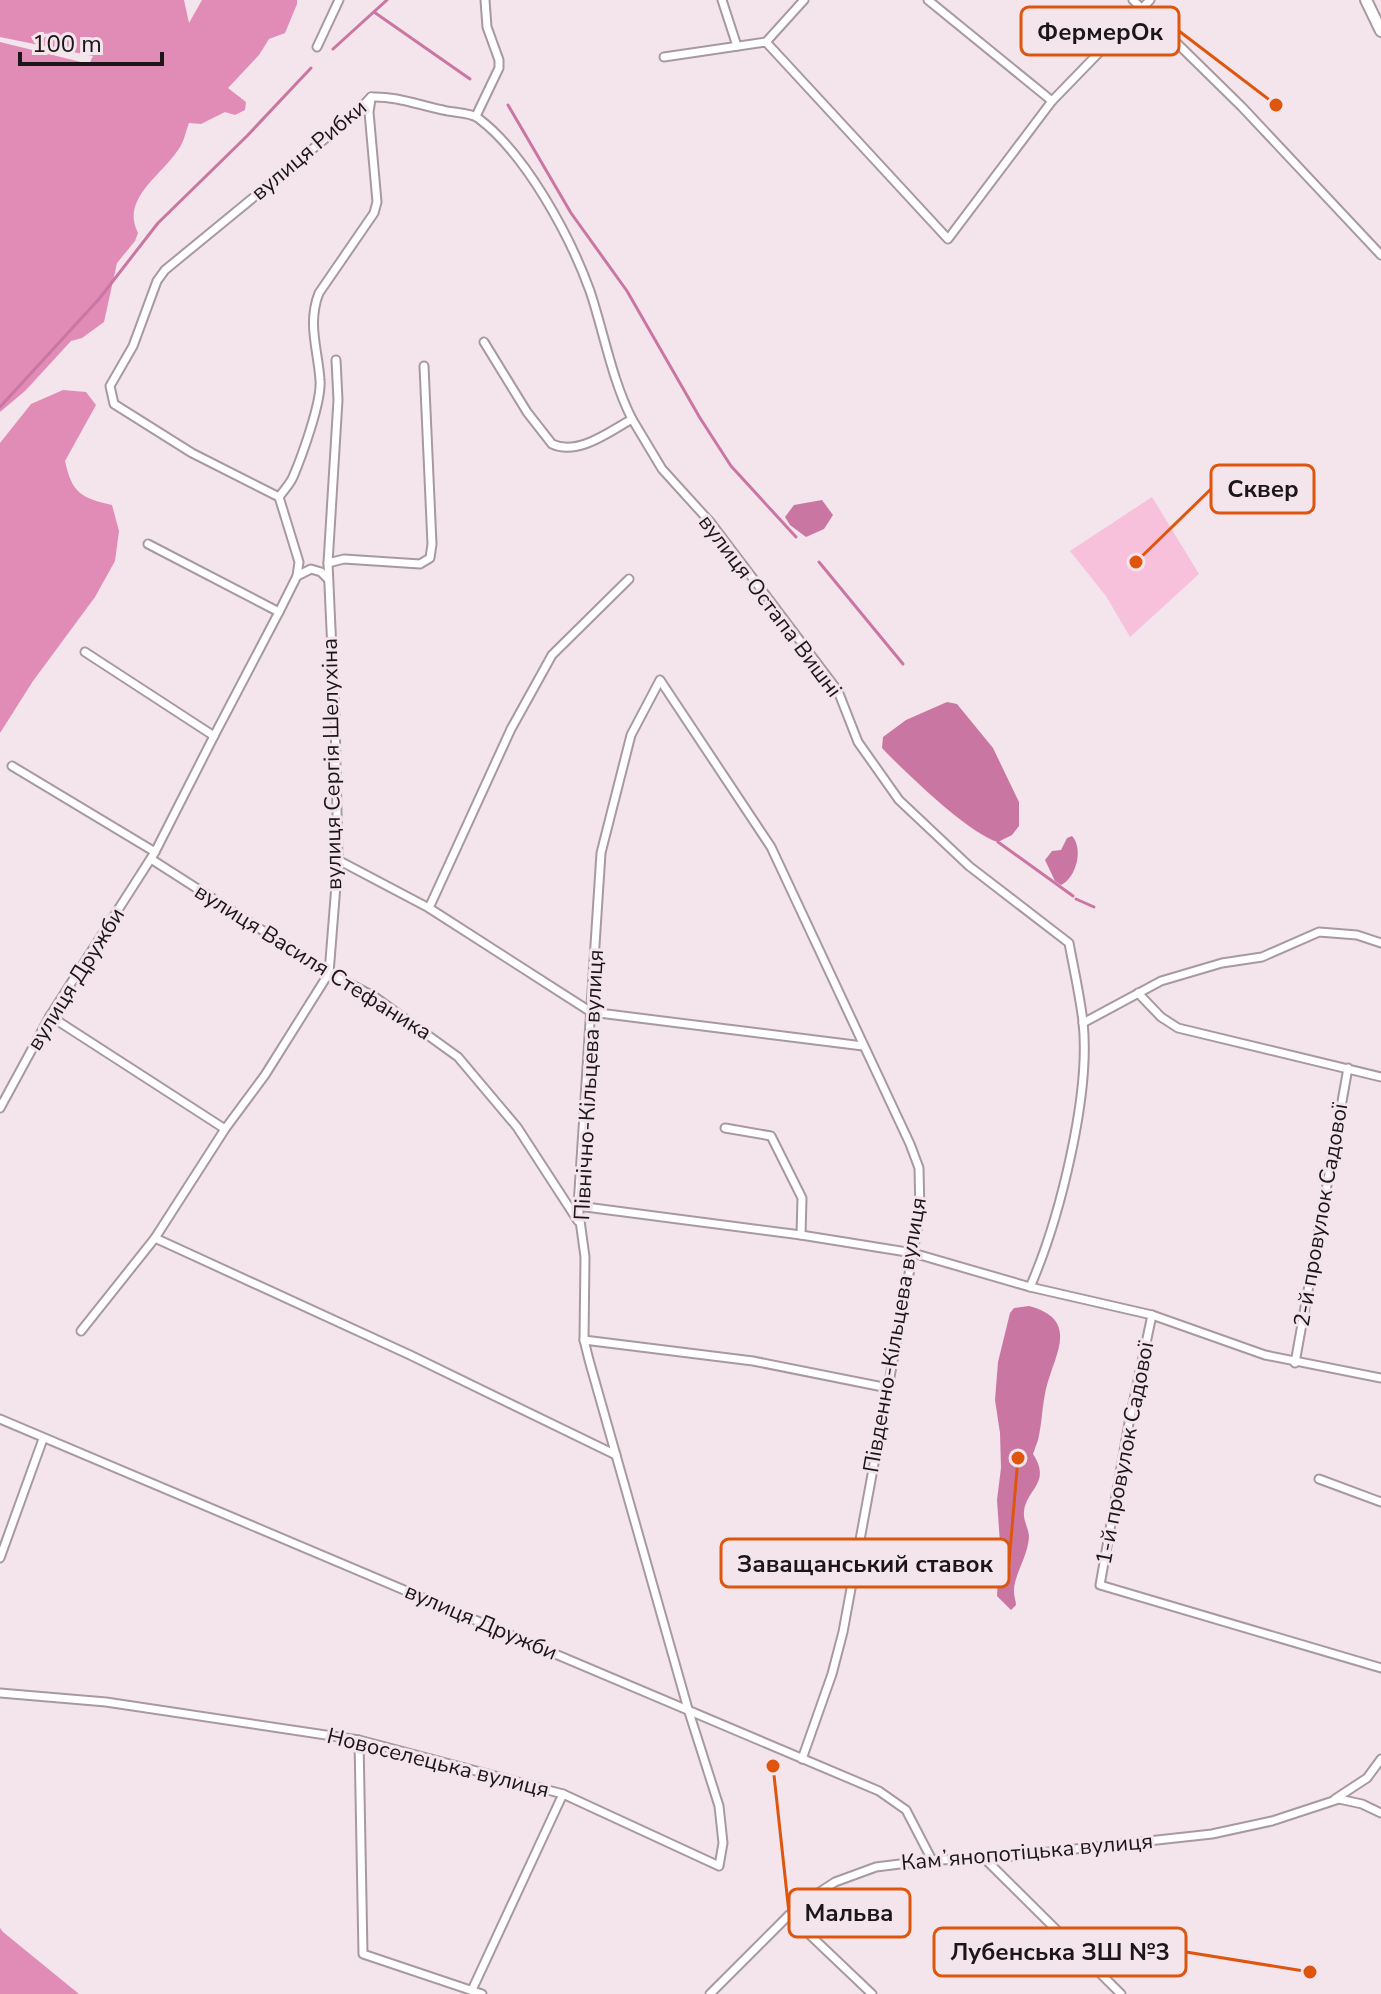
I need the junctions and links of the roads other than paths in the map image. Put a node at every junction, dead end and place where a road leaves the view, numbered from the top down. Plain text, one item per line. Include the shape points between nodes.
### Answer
1 (339, 0) edge
2 (485, 0) edge
3 (722, 0) edge
4 (804, 0) edge
5 (928, 0) edge
6 (1133, 0) edge
7 (1150, 0) edge
8 (1366, 0) edge
9 (1141, 8) junction
10 (1381, 31) edge
11 (766, 42) junction
12 (737, 46) junction
13 (317, 47) dead end
14 (664, 57) dead end
15 (371, 97) junction
16 (1052, 101) junction
17 (476, 116) junction
18 (1381, 255) edge
19 (484, 342) dead end
20 (336, 360) dead end
21 (424, 366) dead end
22 (632, 419) junction
23 (279, 497) junction
24 (148, 544) dead end
25 (328, 563) junction
26 (297, 576) junction
27 (328, 579) junction
28 (629, 579) dead end
29 (279, 612) junction
30 (85, 652) dead end
31 (660, 680) joint
32 (214, 736) junction
33 (12, 766) dead end
34 (153, 856) junction
35 (338, 860) junction
36 (429, 908) junction
37 (1381, 943) edge
38 (329, 973) junction
39 (1138, 993) junction
40 (591, 1012) junction
41 (50, 1016) junction
42 (1083, 1023) junction
43 (863, 1046) junction
44 (1348, 1068) junction
45 (1381, 1077) edge
46 (0, 1108) edge
47 (725, 1128) dead end
48 (225, 1129) junction
49 (578, 1206) junction
50 (581, 1226) junction
51 (801, 1235) junction
52 (155, 1238) junction
53 (913, 1253) junction
54 (1030, 1287) junction
55 (1152, 1315) junction
56 (81, 1331) dead end
57 (584, 1340) junction
58 (1295, 1363) junction
59 (1381, 1378) edge
60 (888, 1388) junction
61 (0, 1419) edge
62 (43, 1439) junction
63 (616, 1455) junction
64 (1319, 1479) dead end
65 (1381, 1502) edge
66 (0, 1558) edge
67 (1381, 1668) edge
68 (0, 1693) edge
69 (688, 1709) junction
70 (359, 1740) junction
71 (802, 1759) junction
72 (1381, 1759) edge
73 (563, 1794) junction
74 (1332, 1801) junction
75 (1381, 1813) edge
76 (985, 1859) junction
77 (932, 1860) junction
78 (719, 1866) joint
79 (789, 1915) junction
80 (472, 1990) junction
81 (482, 1994) edge
82 (710, 1994) edge
83 (872, 1994) edge
84 (1121, 1994) edge

1 - 13 street
2 - 17 street via 499,68
3 - 12 street
4 - 11 street
5 - 16 street
6 - 9 street
7 - 9 street
8 - 10 main road
9 - 16 street
9 - 18 street
11 - 12 street
11 - 16 street via 948,239
12 - 14 street
15 - 17 street
15 - 23 street, вулиця Рибки via 377,202 314,304 321,383 292,479
15 - 23 street, вулиця Рибки via 165,270 110,386 114,404 192,453
17 - 22 street, вулиця Остапа Вишні via 509,150 562,227
19 - 22 street via 527,412 557,447 578,446
20 - 25 street, вулиця Сергія Шелухіна
21 - 25 street via 430,558 420,564 344,559
22 - 42 street, вулиця Остапа Вишні via 662,469 711,523 838,691 858,742 899,800 969,866 1069,943
23 - 26 street via 298,555
24 - 29 street
25 - 27 street, вулиця Сергія Шелухіна
26 - 27 street via 311,569
26 - 29 street, вулиця Дружби
27 - 35 street, вулиця Сергія Шелухіна
28 - 36 street via 552,655 511,729
29 - 32 street, вулиця Дружби
30 - 32 street
31 - 40 street, Північно-Кільцева вулиця via 631,735 601,853
31 - 43 street, Південно-Кільцева вулиця via 771,847
32 - 34 street, вулиця Дружби
33 - 34 street
34 - 38 street, вулиця Василя Стефаника
34 - 41 street, вулиця Дружби
35 - 36 street
35 - 38 street, вулиця Сергія Шелухіна
36 - 40 street
37 - 39 street via 1319,932 1262,957 1196,970
38 - 48 street, вулиця Сергія Шелухіна
38 - 50 street, вулиця Василя Стефаника via 375,997 458,1057 517,1127
39 - 42 street
39 - 44 street via 1178,1028
40 - 43 street
40 - 49 street, Північно-Кільцева вулиця
41 - 46 street, вулиця Дружби
41 - 48 street
42 - 54 street, вулиця Остапа Вишні via 1071,1143 1049,1236
43 - 53 street, Південно-Кільцева вулиця via 919,1168 920,1214
44 - 45 street
44 - 58 street, 2-й провулок Садової
47 - 51 street via 771,1136 802,1198
48 - 52 street, вулиця Сергія Шелухіна
49 - 50 street, Північно-Кільцева вулиця
49 - 51 street
50 - 57 street, Північно-Кільцева вулиця
51 - 53 street
52 - 56 street, вулиця Сергія Шелухіна
52 - 63 street
53 - 54 street
53 - 60 street, Південно-Кільцева вулиця
54 - 55 street
55 - 58 street, 1-й провулок Садової
55 - 67 street, 1-й провулок Садової via 1100,1585
57 - 60 street via 753,1361
57 - 63 street, Північно-Кільцева вулиця
58 - 59 street, 1-й провулок Садової
60 - 71 street, Південно-Кільцева вулиця via 843,1632
61 - 62 street, вулиця Дружби
62 - 66 street
62 - 69 street, вулиця Дружби
63 - 69 street, Північно-Кільцева вулиця
64 - 65 street
68 - 70 street, Новоселецька вулиця via 106,1702
69 - 71 street, вулиця Дружби
69 - 78 street, Північно-Кільцева вулиця via 719,1806
70 - 73 street, Новоселецька вулиця
70 - 80 street via 363,1954
71 - 77 street, вулиця Дружби via 899,1803
72 - 74 street via 1367,1778
73 - 78 street, Новоселецька вулиця
73 - 80 street
74 - 75 street, Камʼянопотіцька вулиця via 1350,1800
74 - 76 street, Камʼянопотіцька вулиця via 1212,1834
76 - 77 street, Камʼянопотіцька вулиця
76 - 84 street
77 - 79 street, Камʼянопотіцька вулиця via 853,1875
79 - 82 street, Камʼянопотіцька вулиця
79 - 83 street
80 - 81 street

